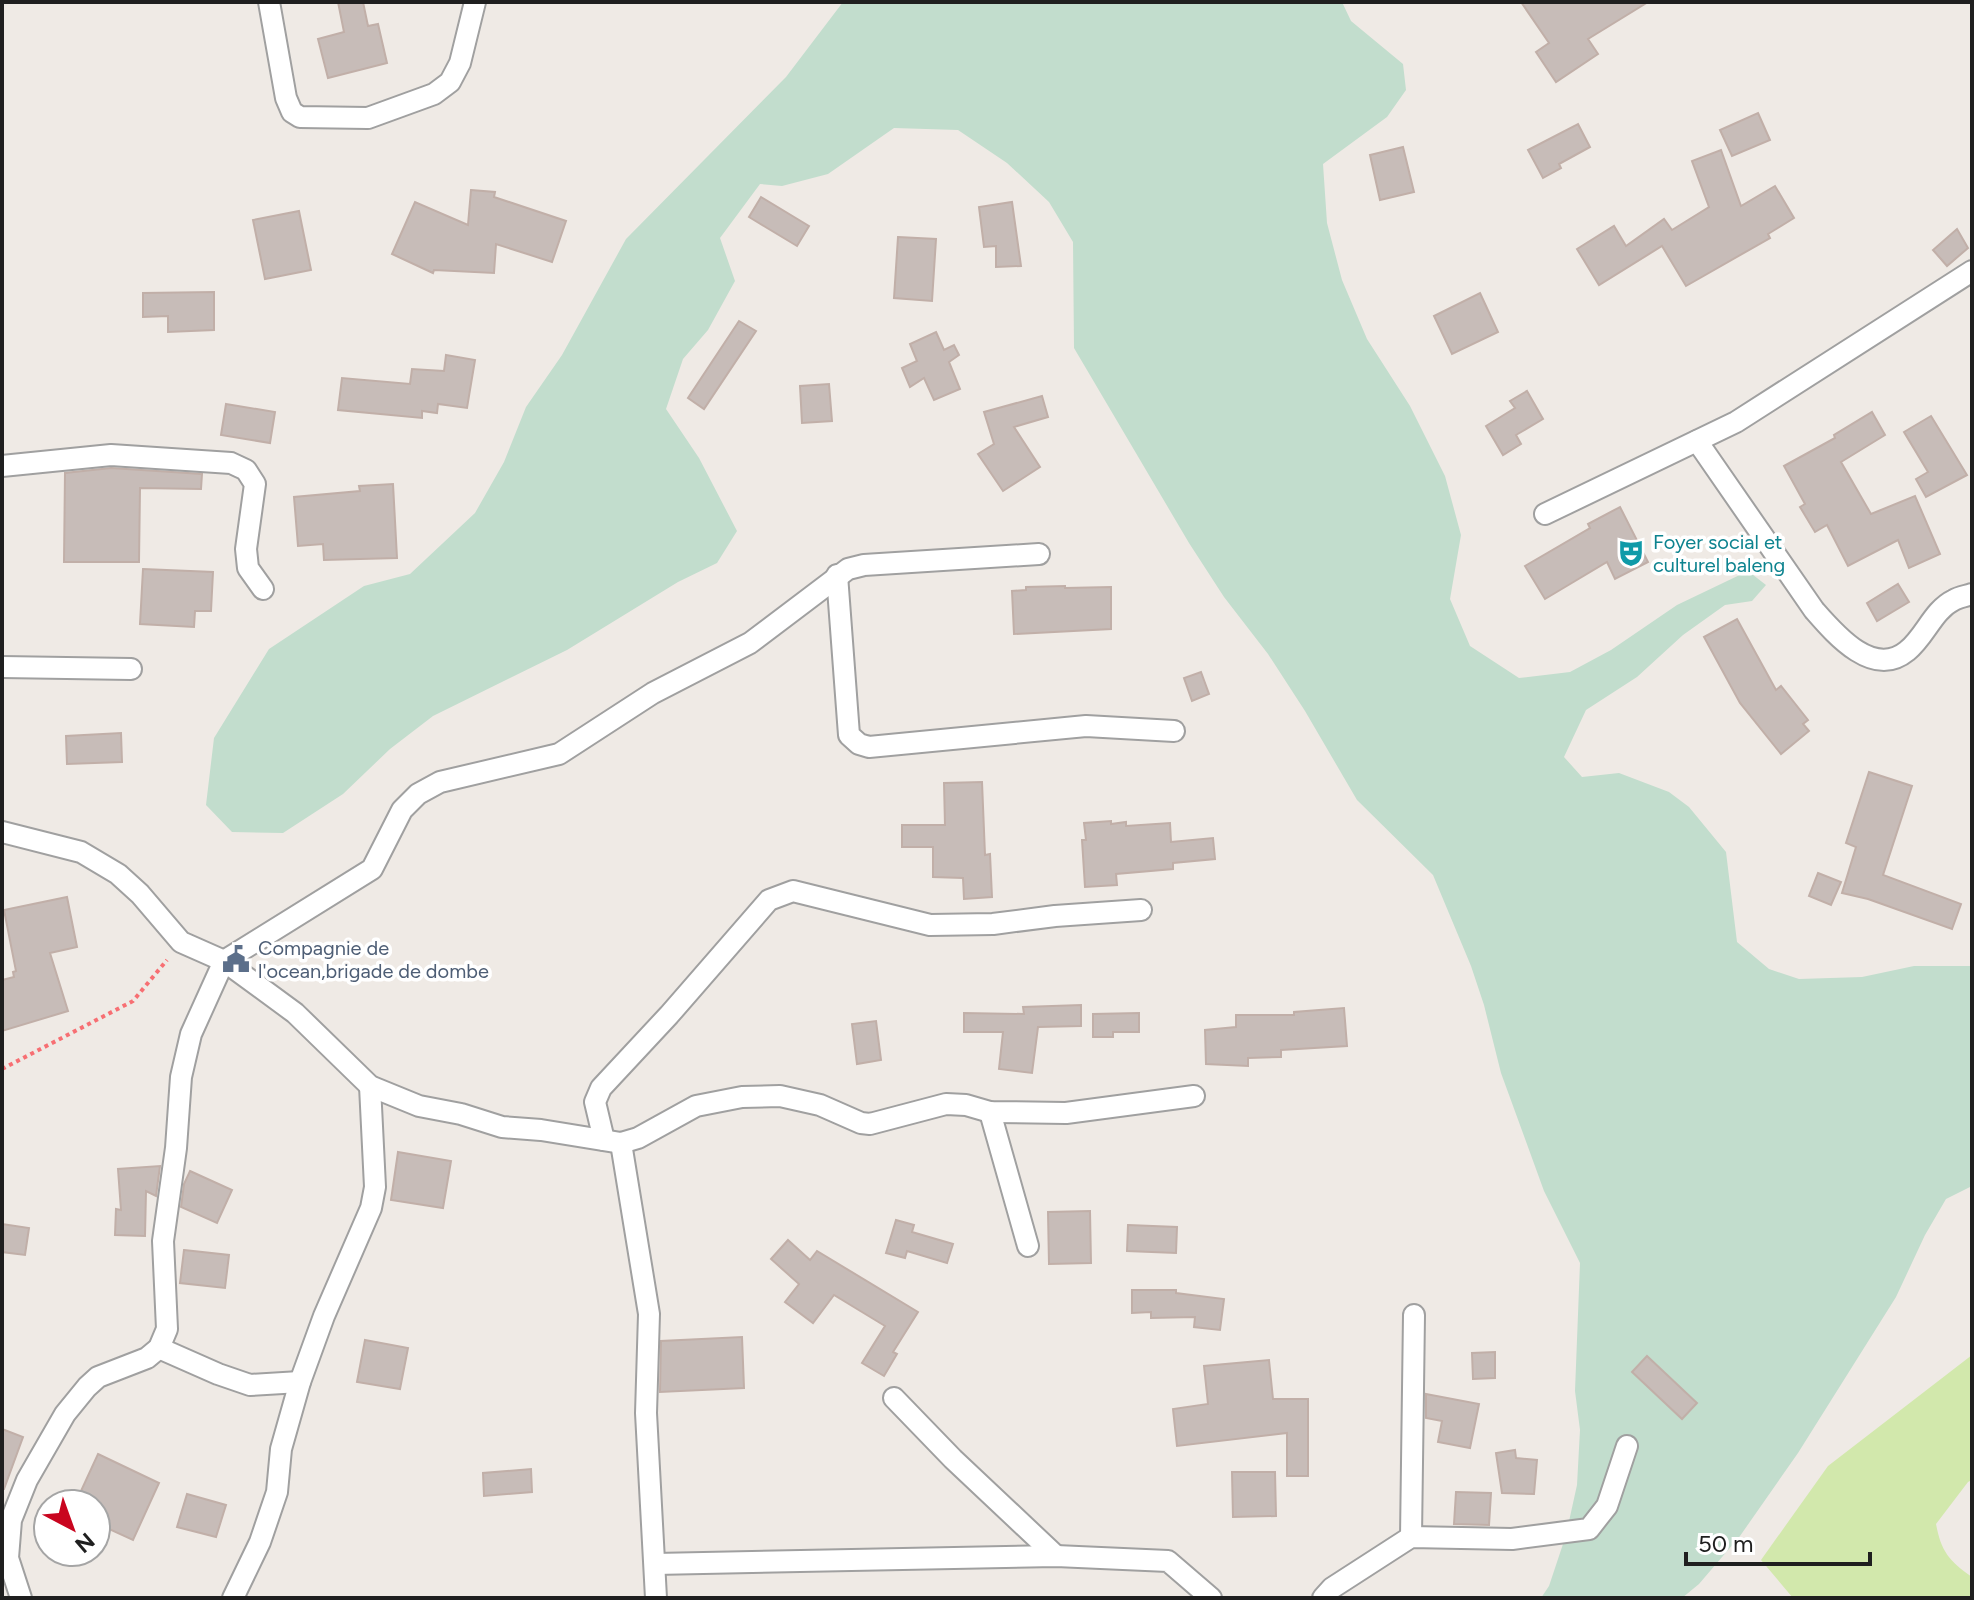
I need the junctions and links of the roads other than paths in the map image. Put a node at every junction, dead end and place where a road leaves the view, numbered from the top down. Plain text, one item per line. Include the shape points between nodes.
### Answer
1 (269, 2) edge
2 (475, 2) edge
3 (1972, 271) edge
4 (1697, 441) junction
5 (2, 466) edge
6 (1545, 514) dead end
7 (1039, 554) dead end
8 (837, 575) junction
9 (263, 589) dead end
10 (1972, 594) edge
11 (2, 667) edge
12 (131, 669) dead end
13 (1174, 731) dead end
14 (2, 832) edge
15 (1141, 910) dead end
16 (224, 961) junction
17 (370, 1086) junction
18 (1194, 1096) dead end
19 (990, 1112) junction
20 (612, 1141) junction
21 (1028, 1246) dead end
22 (1414, 1315) dead end
23 (159, 1348) junction
24 (300, 1382) junction
25 (894, 1398) dead end
26 (1627, 1446) dead end
27 (1411, 1537) junction
28 (1056, 1556) junction
29 (655, 1564) junction
30 (21, 1598) edge
31 (233, 1598) edge
32 (656, 1598) edge
33 (1211, 1598) edge
34 (1323, 1598) edge

1 - 2 street via 292,112 300,117 368,118 434,94 450,82
3 - 4 street via 1736,422
4 - 6 street
4 - 10 street via 1814,610 1835,635 1871,659 1889,660 1907,652 1941,609
5 - 9 street via 111,455 231,463 246,470 255,484 248,568
7 - 8 street via 864,565
8 - 13 street via 849,735 859,744 1086,726
8 - 16 street via 750,643 653,693 559,754 440,782 418,794 402,810 372,869
11 - 12 street
14 - 16 street via 81,852 118,874 181,942
15 - 20 street via 930,925 793,891 769,900 601,1088 595,1102
16 - 17 street via 295,1013
16 - 23 street via 191,1034 181,1077 163,1241 167,1329
17 - 20 street via 419,1106 502,1127
17 - 24 street via 375,1187 371,1208
18 - 19 street via 1066,1113
19 - 20 street via 946,1104 870,1124 780,1096 742,1097 696,1106 638,1138
19 - 21 street
20 - 29 street via 649,1314 646,1413
22 - 27 street
23 - 24 street via 250,1385
23 - 30 street via 87,1387 27,1480 11,1520 8,1558
24 - 31 street via 281,1449 277,1492
25 - 28 street
26 - 27 street via 1607,1506 1589,1529 1512,1539
27 - 34 street
28 - 29 street
28 - 33 street via 1168,1561
29 - 32 street

